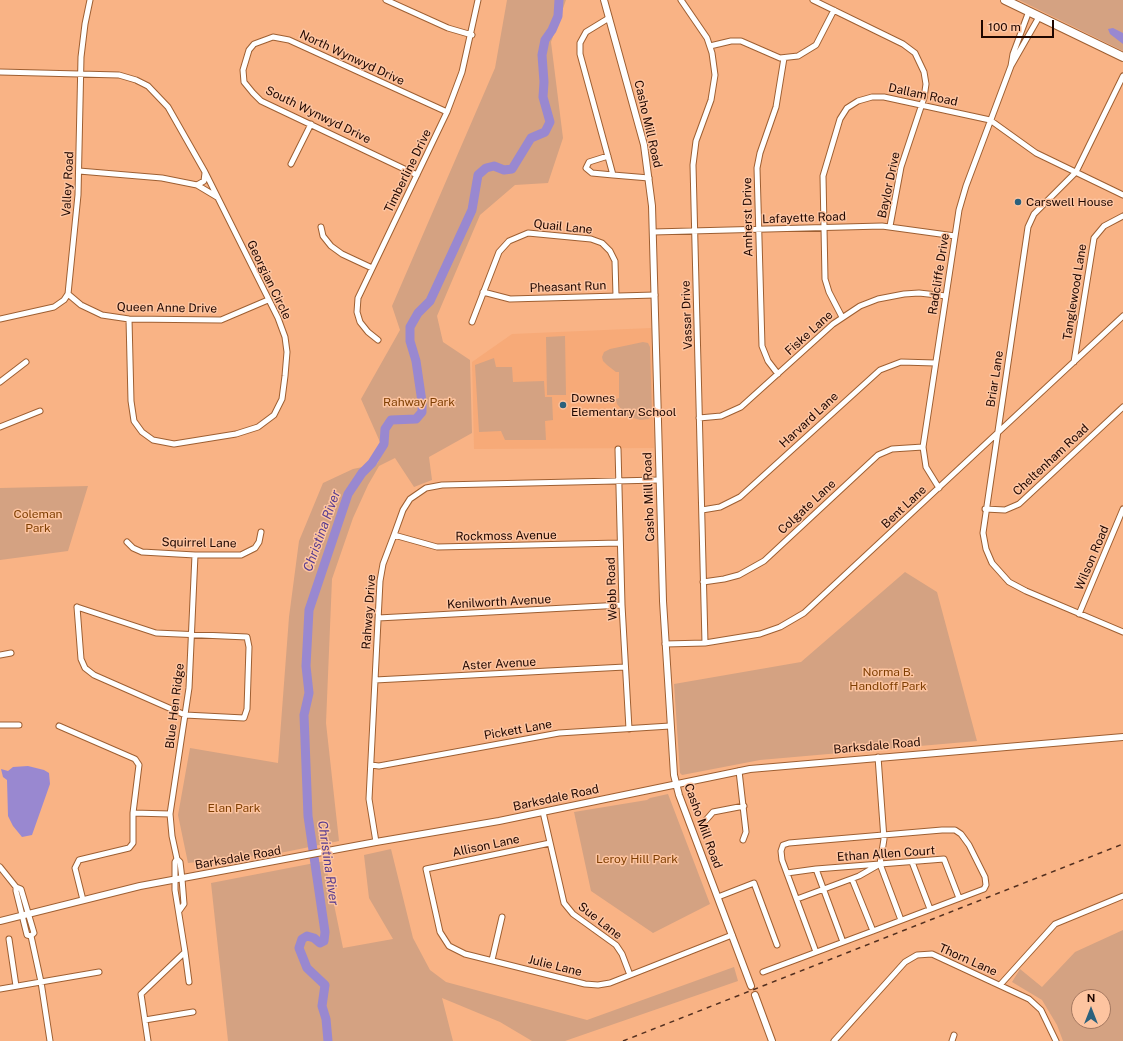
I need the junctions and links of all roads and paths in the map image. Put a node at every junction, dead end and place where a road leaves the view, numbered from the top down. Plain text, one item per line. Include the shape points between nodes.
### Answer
1 (386, 0) edge
2 (478, 0) edge
3 (604, 0) edge
4 (681, 0) edge
5 (813, 0) edge
6 (1005, 0) edge
7 (88, 1) edge
8 (834, 10) junction
9 (1029, 12) junction
10 (1039, 17) junction
11 (609, 18) junction
12 (472, 34) junction
13 (710, 46) junction
14 (249, 50) joint
15 (1123, 57) edge
16 (784, 58) junction
17 (1011, 66) junction
18 (0, 72) edge
19 (80, 74) junction
20 (1123, 76) edge
21 (922, 105) junction
22 (447, 112) junction
23 (990, 120) junction
24 (311, 124) junction
25 (608, 156) junction
26 (291, 164) dead end
27 (79, 171) junction
28 (205, 172) junction
29 (1076, 172) junction
30 (417, 175) junction
31 (613, 175) junction
32 (649, 178) junction
33 (197, 184) junction
34 (1123, 195) edge
35 (217, 197) junction
36 (1123, 216) edge
37 (890, 226) junction
38 (321, 227) dead end
39 (823, 227) junction
40 (759, 229) junction
41 (694, 231) junction
42 (653, 232) junction
43 (955, 236) junction
44 (372, 268) junction
45 (483, 292) junction
46 (68, 294) junction
47 (655, 294) junction
48 (616, 296) junction
49 (946, 296) junction
50 (268, 300) junction
51 (1123, 316) edge
52 (842, 317) junction
53 (0, 319) edge
54 (129, 319) junction
55 (472, 322) dead end
56 (378, 340) dead end
57 (26, 362) dead end
58 (1074, 362) junction
59 (935, 363) junction
60 (778, 374) junction
61 (0, 382) edge
62 (1123, 407) edge
63 (40, 411) dead end
64 (699, 418) junction
65 (0, 427) edge
66 (996, 436) junction
67 (923, 447) junction
68 (618, 449) dead end
69 (659, 480) junction
70 (618, 481) junction
71 (939, 488) junction
72 (985, 509) junction
73 (1123, 509) edge
74 (702, 510) junction
75 (262, 532) dead end
76 (394, 534) junction
77 (127, 542) dead end
78 (620, 543) junction
79 (195, 555) junction
80 (703, 582) junction
81 (622, 605) junction
82 (1079, 614) junction
83 (378, 618) junction
84 (1123, 632) edge
85 (192, 635) junction
86 (705, 643) junction
87 (665, 644) junction
88 (11, 653) dead end
89 (0, 656) edge
90 (625, 667) junction
91 (374, 680) junction
92 (185, 716) junction
93 (0, 725) edge
94 (19, 725) dead end
95 (59, 726) dead end
96 (670, 726) junction
97 (629, 729) junction
98 (1123, 737) edge
99 (878, 757) junction
100 (370, 765) junction
101 (739, 771) junction
102 (675, 784) junction
103 (744, 806) junction
104 (543, 812) junction
105 (133, 813) junction
106 (170, 814) junction
107 (706, 820) dead end
108 (884, 834) junction
109 (742, 840) dead end
110 (376, 842) junction
111 (550, 843) junction
112 (177, 859) junction
113 (912, 862) junction
114 (880, 864) junction
115 (0, 867) edge
116 (426, 869) joint
117 (816, 869) junction
118 (787, 873) junction
119 (182, 879) junction
120 (852, 879) junction
121 (175, 880) junction
122 (16, 887) junction
123 (824, 889) junction
124 (718, 896) junction
125 (1123, 896) edge
126 (959, 898) junction
127 (797, 899) junction
128 (83, 900) junction
129 (930, 909) junction
130 (179, 911) junction
131 (29, 913) junction
132 (22, 915) junction
133 (502, 917) dead end
134 (901, 920) junction
135 (0, 921) edge
136 (872, 931) junction
137 (732, 935) junction
138 (31, 936) junction
139 (9, 939) dead end
140 (843, 942) junction
141 (777, 945) dead end
142 (185, 952) junction
143 (816, 952) junction
144 (492, 960) junction
145 (99, 972) dead end
146 (763, 972) dead end
147 (630, 975) junction
148 (41, 982) junction
149 (190, 982) dead end
150 (1000, 984) junction
151 (16, 986) junction
152 (752, 986) dead end
153 (0, 989) edge
154 (755, 995) dead end
155 (193, 1012) dead end
156 (145, 1020) junction
157 (954, 1035) dead end
158 (50, 1041) edge
159 (148, 1041) edge
160 (772, 1041) edge
161 (834, 1041) edge
162 (952, 1041) edge
163 (1056, 1041) edge

1 - 12 street via 448,28
2 - 12 street, Timberline Drive
3 - 11 street, Casho Mill Road
4 - 13 street, Vassar Drive
5 - 8 street, Baylor Drive
6 - 9 main road
7 - 19 street, Valley Road
8 - 16 street via 822,37 813,48 798,56
8 - 21 street, Baylor Drive via 896,40 915,53 926,77
9 - 10 main road
9 - 17 street, Radcliffe Drive
10 - 15 main road
10 - 17 street, Radcliffe Drive
11 - 25 street via 586,32 579,48
11 - 32 street, Casho Mill Road via 643,141
12 - 22 street, Timberline Drive via 462,72
13 - 16 street via 741,41
13 - 41 street, Vassar Drive via 714,82 711,100 694,152
14 - 22 street, North Wynwyd Drive via 254,44 273,37 289,40
14 - 24 street, South Wynwyd Drive via 243,70 244,82 253,94 261,101
16 - 40 street, Amherst Drive via 776,107 758,160
17 - 23 street, Radcliffe Drive
18 - 19 street, Georgian Circle
19 - 27 street, Valley Road
19 - 28 street, Georgian Circle via 119,75 148,86 168,107
20 - 29 street, Briar Lane
21 - 23 street, Dallam Road
21 - 37 street, Baylor Drive via 901,167
21 - 39 street, Dallam Road via 878,96 858,101 847,108 837,124 824,169
22 - 30 street, Timberline Drive
23 - 29 street, Dallam Road via 1036,153
23 - 43 street, Radcliffe Drive via 963,195
24 - 26 street
24 - 30 street, South Wynwyd Drive
25 - 31 street
25 - 31 street via 589,162 586,168 592,173
27 - 33 street via 162,178
27 - 46 street, Valley Road
28 - 33 street via 204,181
28 - 35 street, Georgian Circle
29 - 34 street, Dallam Road
29 - 66 street, Briar Lane via 1034,214 1028,227
30 - 44 street, Timberline Drive
31 - 32 street
32 - 42 street, Casho Mill Road
33 - 35 street
35 - 50 street, Georgian Circle
36 - 58 street, Tanglewood Lane via 1104,226 1094,238
37 - 39 street, Lafayette Road
37 - 43 street, Lafayette Road
38 - 44 street via 323,236 331,246
39 - 40 street, Lafayette Road
39 - 52 street, Dallam Road via 825,279
40 - 41 street, Lafayette Road
40 - 60 street, Amherst Drive via 762,346 768,361
41 - 42 street, Lafayette Road
41 - 64 street, Vassar Drive
42 - 47 street, Casho Mill Road
43 - 49 street, Radcliffe Drive
44 - 56 street, Timberline Drive via 358,298 357,312 364,328
45 - 48 street, Pheasant Run via 510,299
45 - 48 street, Quail Lane via 504,246 515,237 534,233 591,239 602,243 615,261
45 - 55 street, Quail Lane
46 - 53 street via 54,307
46 - 54 street, Queen Anne Drive via 81,305 102,315
47 - 48 street, Pheasant Run
47 - 69 street, Casho Mill Road
49 - 52 street, Fiske Lane via 919,293 886,297 860,306
49 - 59 street, Radcliffe Drive
50 - 54 street, Queen Anne Drive via 221,320
50 - 54 street, Georgian Circle via 285,337 287,352 282,399 274,415 258,427 195,442 174,444 153,440 142,432 134,421 131,401
51 - 58 street, Bent Lane
52 - 60 street, Fiske Lane
57 - 61 street
58 - 66 street, Bent Lane
59 - 67 street, Radcliffe Drive
59 - 74 street, Harvard Lane via 901,362 880,370 740,497 720,507
60 - 64 street, Fiske Lane via 748,402 734,411 721,416
62 - 72 street, Cheltenham Road via 1019,504 1005,510
63 - 65 street
64 - 74 street, Vassar Drive
66 - 71 street, Bent Lane
66 - 72 street, Briar Lane
67 - 71 street, Radcliffe Drive via 926,466
67 - 80 street, Colgate Lane via 892,449 878,455 764,561 739,575
68 - 70 street, Webb Road
69 - 70 street, Rahway Drive
69 - 87 street, Casho Mill Road
70 - 76 street, Rahway Drive via 433,486 419,491 410,499
70 - 78 street, Webb Road
71 - 86 street, Bent Lane via 804,613 767,632
72 - 82 street, Briar Lane via 984,541 992,563 1003,577 1026,592
73 - 82 street, Wilson Road
74 - 80 street, Vassar Drive
75 - 79 street, Squirrel Lane via 255,548 240,554
76 - 78 street, Rockmoss Avenue via 428,546 445,547
76 - 83 street, Rahway Drive via 381,572
77 - 79 street, Squirrel Lane via 142,552
78 - 81 street, Webb Road
79 - 85 street, Blue Hen Ridge
80 - 86 street, Vassar Drive
81 - 83 street, Kenilworth Avenue
81 - 90 street, Webb Road
82 - 84 street, Briar Lane
83 - 91 street, Rahway Drive
85 - 92 street, Blue Hen Ridge
85 - 92 street via 247,637 247,709 244,718
85 - 92 street via 150,632 77,607 81,659 88,672
86 - 87 street, Bent Lane
87 - 96 street, Casho Mill Road
88 - 89 street
90 - 91 street, Aster Avenue
90 - 97 street, Webb Road
91 - 100 street, Rahway Drive
92 - 106 street, Blue Hen Ridge
93 - 94 street
95 - 105 street via 138,762
96 - 97 street, Pickett Lane
96 - 102 street, Casho Mill Road
97 - 100 street, Pickett Lane via 559,733 379,766
98 - 99 street, Barksdale Road
99 - 101 street, Barksdale Road via 768,766
99 - 108 street
100 - 110 street, Rahway Drive via 370,808
101 - 102 street, Barksdale Road
101 - 103 street
102 - 104 street, Barksdale Road
102 - 124 street, Casho Mill Road
103 - 107 street via 713,812
103 - 109 street via 746,832
104 - 110 street, Barksdale Road
104 - 111 street, Sue Lane
105 - 106 street
105 - 128 street via 132,845 82,859 77,863 76,873
106 - 112 street, Blue Hen Ridge
108 - 114 street
108 - 118 street via 785,844 781,848 781,855
108 - 126 street via 942,830 955,830 961,834 985,877 986,885 984,889
110 - 119 street, Barksdale Road
111 - 116 street, Allison Lane
111 - 147 street, Sue Lane via 564,903 573,914 616,945
112 - 119 street, Blue Hen Ridge via 180,862
112 - 121 street, Blue Hen Ridge
113 - 114 street, Ethan Allen Court
113 - 126 street, Ethan Allen Court via 944,859
113 - 129 street
114 - 117 street, Ethan Allen Court
114 - 120 street
114 - 134 street
115 - 122 street
116 - 144 street, Julie Lane via 440,932 446,942 458,952
117 - 118 street, Ethan Allen Court
117 - 123 street
118 - 127 street
119 - 121 street, Barksdale Road
119 - 130 street, Blue Hen Ridge via 184,904
120 - 123 street
120 - 136 street
121 - 128 street, Barksdale Road
121 - 130 street, Blue Hen Ridge
122 - 131 street via 21,889
122 - 132 street
123 - 127 street
123 - 140 street
124 - 137 street, Casho Mill Road
124 - 141 street via 754,883
125 - 150 street via 1055,924
126 - 129 street
127 - 143 street
128 - 131 street, Barksdale Road
129 - 134 street
130 - 142 street, Blue Hen Ridge
131 - 132 street, Barksdale Road
131 - 138 street via 34,933
132 - 135 street, Barksdale Road
132 - 138 street via 27,935
133 - 144 street
134 - 136 street
136 - 140 street
137 - 147 street, Julie Lane
137 - 152 street, Casho Mill Road
138 - 148 street
139 - 151 street
140 - 143 street
142 - 149 street, Blue Hen Ridge
142 - 156 street via 141,994
143 - 146 street
144 - 147 street, Julie Lane via 592,985 610,983
145 - 148 street
148 - 151 street
148 - 158 street
150 - 161 street, Thorn Lane via 938,955 917,955 905,962
150 - 163 street, Thorn Lane via 1036,1003
151 - 153 street
154 - 160 street
155 - 156 street
156 - 159 street
157 - 162 street

